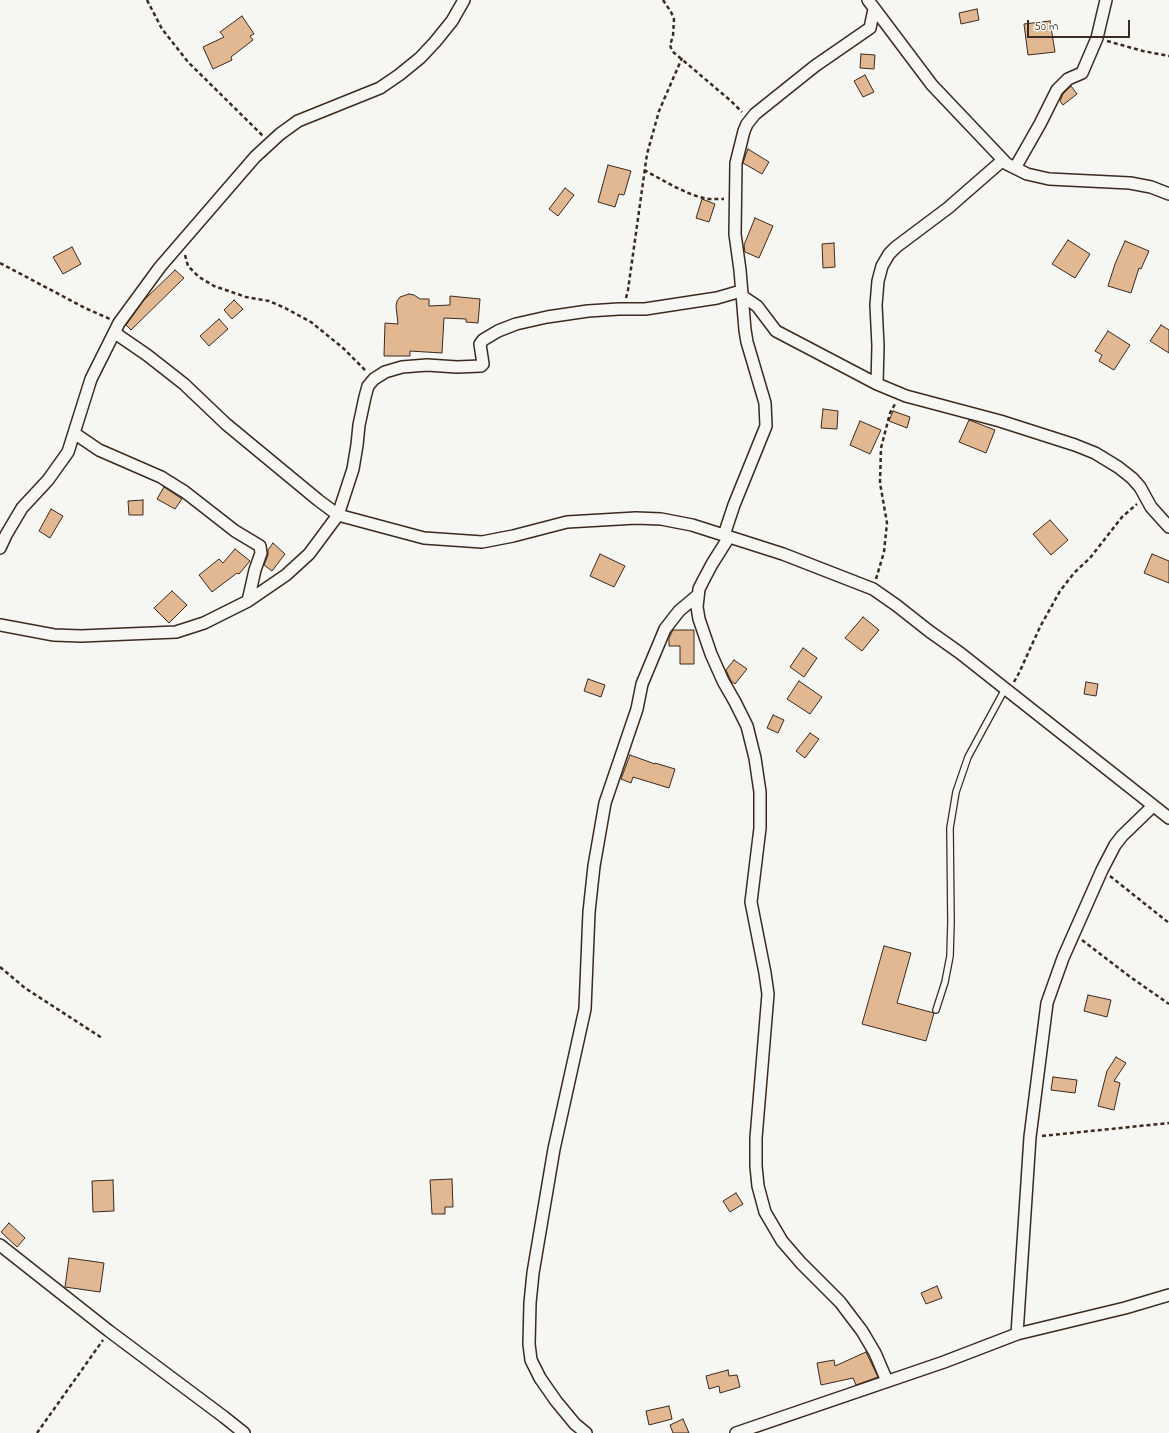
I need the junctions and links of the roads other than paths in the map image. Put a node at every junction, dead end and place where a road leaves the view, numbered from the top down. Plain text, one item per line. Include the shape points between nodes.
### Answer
1 (464, 0) edge
2 (1106, 0) edge
3 (871, 5) edge
4 (870, 28) junction
5 (891, 31) junction
6 (1003, 160) junction
7 (1016, 168) junction
8 (1169, 194) edge
9 (742, 294) junction
10 (117, 328) junction
11 (877, 384) junction
12 (74, 433) junction
13 (338, 515) junction
14 (1169, 527) edge
15 (727, 536) junction
16 (0, 548) edge
17 (698, 595) junction
18 (248, 601) junction
19 (0, 625) edge
20 (1007, 690) junction
21 (1153, 806) junction
22 (1169, 818) edge
23 (936, 1010) dead end
24 (0, 1245) edge
25 (1169, 1295) edge
26 (1017, 1334) junction
27 (887, 1380) junction
28 (244, 1433) edge
29 (586, 1433) edge
30 (736, 1433) edge

1 - 10 street via 452,21 435,42 398,76 380,88 298,122 255,157 160,267
2 - 7 street via 1097,38 1082,73 1068,79 1057,90
3 - 4 street
3 - 5 street
4 - 5 street
4 - 9 street via 815,66 755,114 744,131 736,163 735,198 735,234
5 - 6 street via 932,86
6 - 7 street
6 - 11 street via 948,208 902,242 889,254 882,266 876,305
7 - 8 street via 1027,174 1049,179 1130,182
9 - 11 street via 757,306 776,331
9 - 13 street via 645,310 619,308 546,317 516,324 483,340 480,344 483,364 478,367 427,365 402,367 385,372 368,386 353,469
9 - 15 street via 747,342 765,403 766,426 734,505
10 - 12 street via 91,379
10 - 13 street via 184,384 226,424
11 - 14 street via 927,403 1000,421 1095,452 1132,478 1151,507
12 - 16 street via 68,452 61,463 22,508
12 - 18 street via 99,450 173,484 235,531 260,546 262,553
13 - 15 street via 424,538 482,542 567,522 636,518 692,524
13 - 18 street via 309,554 286,575
15 - 17 street
15 - 20 street via 783,554 873,589
17 - 27 street via 697,607 703,635 723,681 747,726 760,792 760,828 751,902 768,994 756,1138 758,1186 765,1212 782,1241 840,1302 862,1331
17 - 29 street via 679,611 665,629 644,679 637,709 605,803 589,912 585,1009 555,1143 533,1273 529,1344 531,1360 556,1401 574,1424
18 - 19 street via 204,623 176,632 54,635
20 - 21 street
20 - 23 lane via 968,757 956,792 950,828 950,956
21 - 22 street
21 - 26 street via 1115,845 1074,933 1047,1003 1030,1137
24 - 28 street
25 - 26 street
26 - 27 street via 944,1362
27 - 30 street

